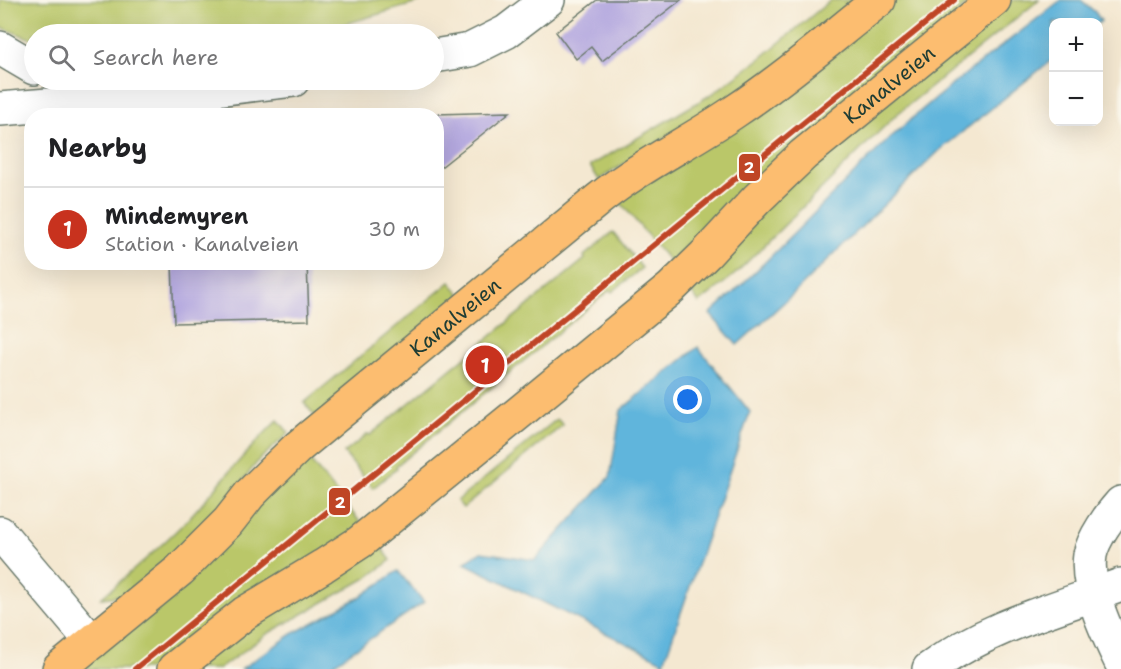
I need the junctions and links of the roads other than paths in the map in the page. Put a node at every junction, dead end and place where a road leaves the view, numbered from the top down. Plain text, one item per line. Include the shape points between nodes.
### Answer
1 (548, 0) edge
2 (879, 0) edge
3 (994, 0) edge
4 (0, 48) edge
5 (444, 54) edge
6 (24, 62) edge
7 (207, 90) edge
8 (58, 91) edge
9 (0, 109) edge
10 (1121, 503) edge
11 (0, 533) edge
12 (1107, 590) edge
13 (92, 642) junction
14 (1121, 662) edge
15 (59, 669) edge
16 (174, 669) edge
17 (929, 669) edge

1 - 5 street via 506,32 470,50
2 - 13 main road, Kanalveien via 734,113 608,192 298,447 180,570
3 - 16 main road, Kanalveien via 803,155 683,277 511,419 360,542 244,612
4 - 6 street
7 - 8 street via 156,96
8 - 9 street
10 - 12 street via 1090,554 1090,578
11 - 13 street
12 - 14 street
12 - 17 street via 1015,621
13 - 15 main road, Kanalveien

